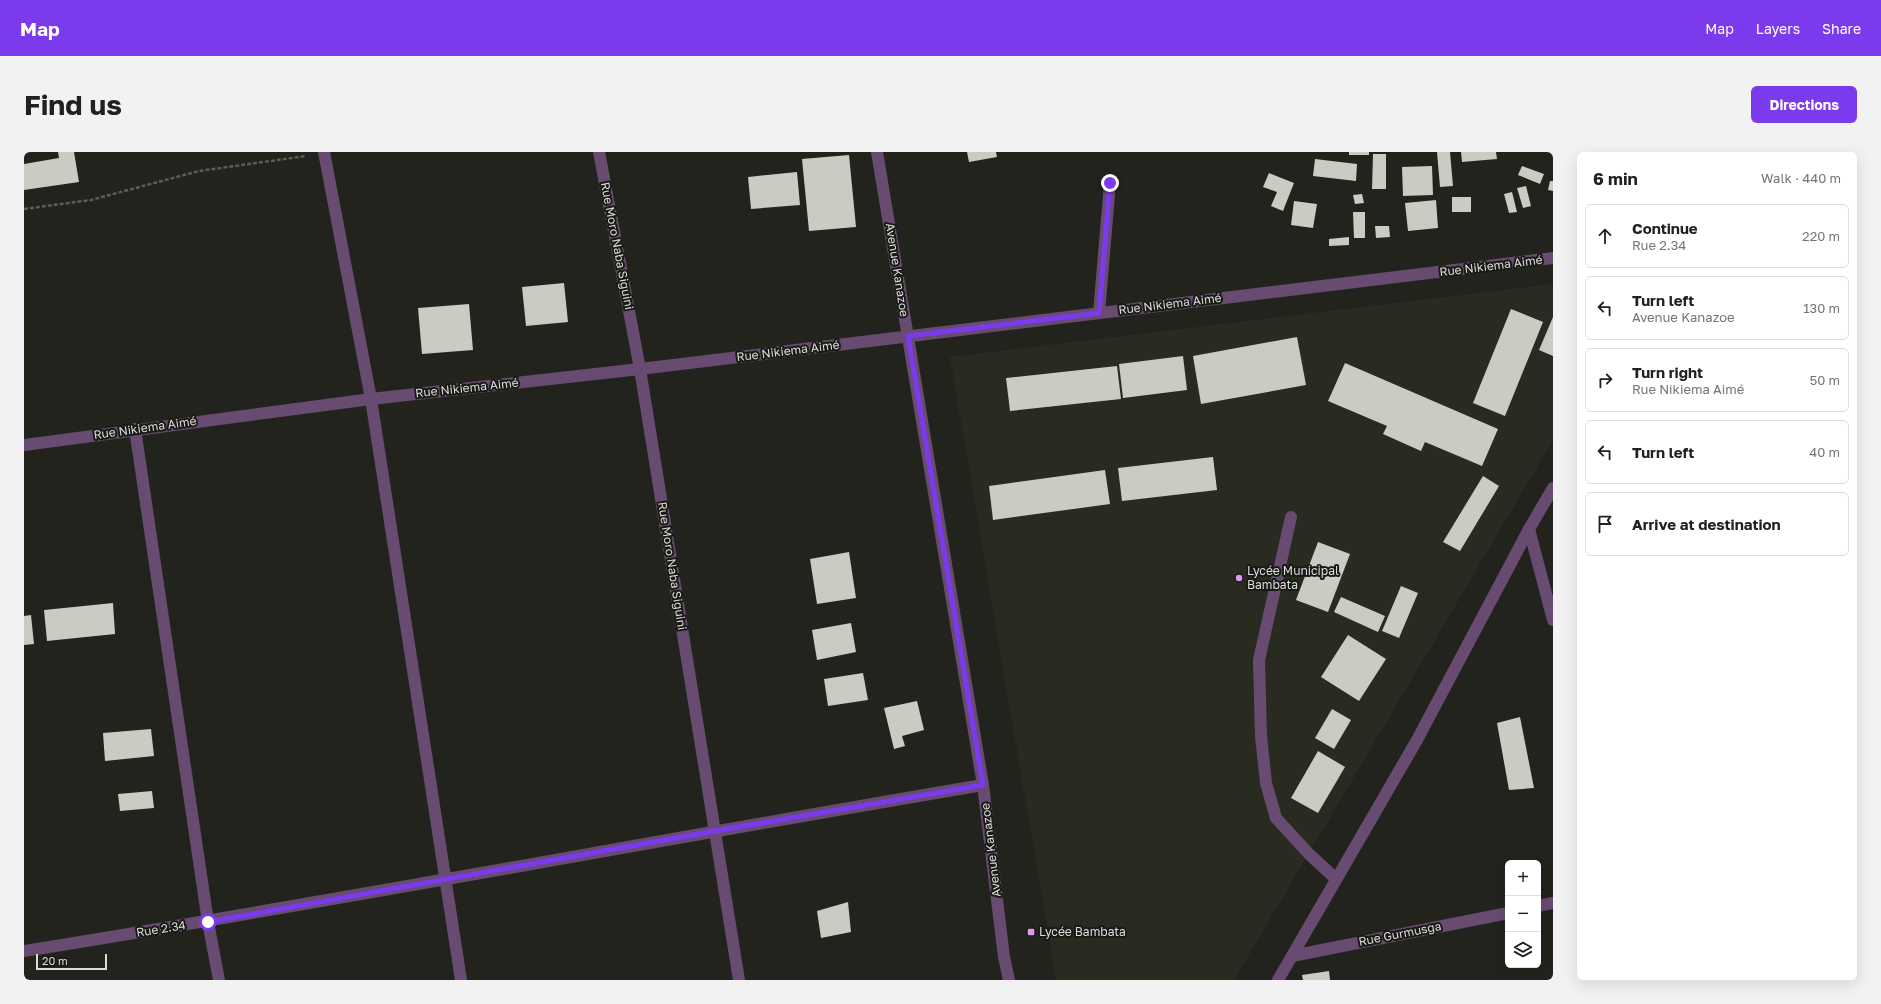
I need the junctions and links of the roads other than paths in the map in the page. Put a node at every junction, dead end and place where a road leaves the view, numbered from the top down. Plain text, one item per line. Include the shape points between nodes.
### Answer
1 (324, 152) edge
2 (599, 152) edge
3 (877, 152) edge
4 (1110, 183) dead end
5 (1553, 258) edge
6 (1099, 313) junction
7 (908, 336) junction
8 (640, 369) junction
9 (370, 399) junction
10 (135, 429) junction
11 (24, 445) edge
12 (1553, 488) edge
13 (1291, 516) dead end
14 (1529, 529) junction
15 (1553, 620) edge
16 (983, 785) junction
17 (715, 831) junction
18 (446, 879) junction
19 (1336, 879) junction
20 (1553, 904) edge
21 (1541, 906) edge
22 (1505, 914) edge
23 (208, 922) junction
24 (24, 951) edge
25 (1292, 956) junction
26 (219, 980) edge
27 (461, 980) edge
28 (739, 980) edge
29 (1009, 980) edge
30 (1278, 980) edge

1 - 9 street
2 - 8 street, Rue Moro Naba Siguini
3 - 7 street, Avenue Kanazoe
4 - 6 street
5 - 6 street, Rue Nikiema Aimé
6 - 7 street, Rue Nikiema Aimé
7 - 8 street, Rue Nikiema Aimé
7 - 16 street, Avenue Kanazoe
8 - 9 street, Rue Nikiema Aimé
8 - 17 street, Rue Moro Naba Siguini
9 - 10 street, Rue Nikiema Aimé
9 - 18 street
10 - 11 street, Rue Nikiema Aimé
10 - 23 street
12 - 14 street
13 - 19 street via 1259,660 1261,736 1266,783 1276,818
14 - 15 street
14 - 19 street via 1417,740
16 - 17 street, Rue 2.34
16 - 29 street, Avenue Kanazoe
17 - 18 street, Rue 2.34
17 - 28 street, Rue Moro Naba Siguini
18 - 23 street, Rue 2.34
18 - 27 street
19 - 25 street
20 - 21 street
22 - 25 street, Rue Gurmusga
23 - 24 street, Rue 2.34
23 - 26 street
25 - 30 street

